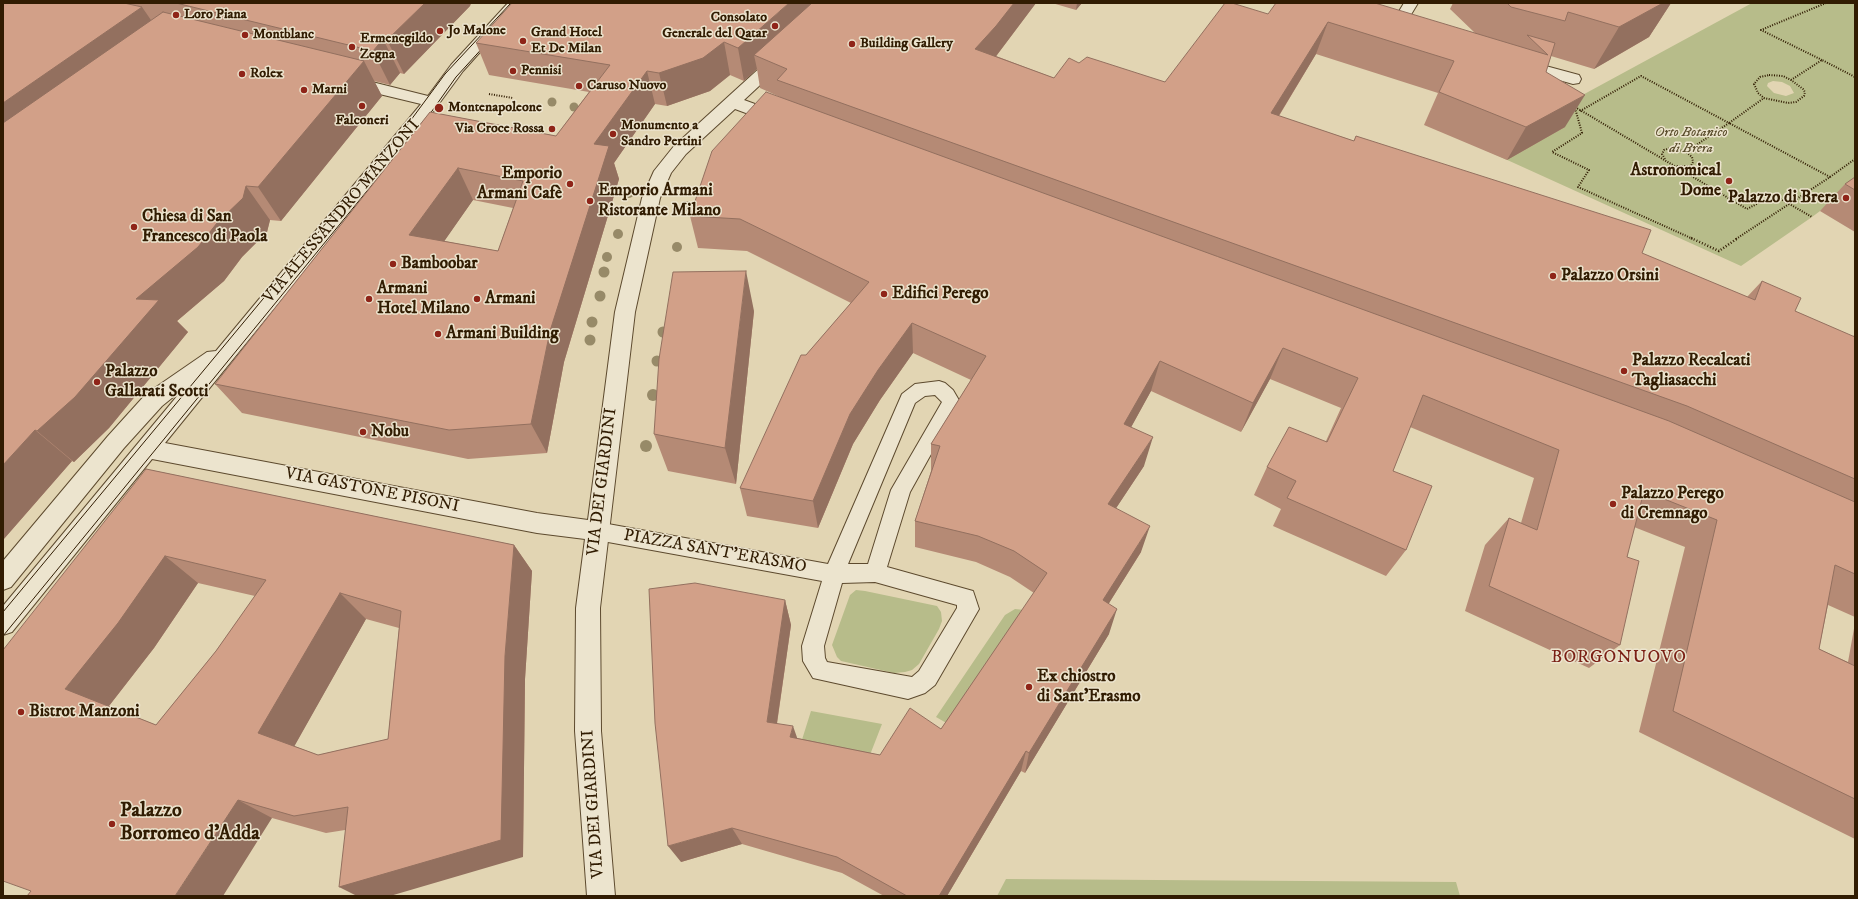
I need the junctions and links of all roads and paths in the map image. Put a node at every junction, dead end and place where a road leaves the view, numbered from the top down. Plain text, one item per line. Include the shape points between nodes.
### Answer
1 (516, 3) edge
2 (1411, 3) edge
3 (1826, 3) edge
4 (1396, 28) edge
5 (794, 45) edge
6 (1499, 58) edge
7 (1822, 60) junction
8 (331, 77) edge
9 (1855, 77) edge
10 (1573, 79) dead end
11 (1792, 80) junction
12 (489, 94) dead end
13 (513, 98) dead end
14 (1764, 98) junction
15 (432, 102) junction
16 (733, 102) junction
17 (1578, 104) edge
18 (1575, 108) junction
19 (1580, 110) junction
20 (1729, 123) junction
21 (796, 125) edge
22 (1686, 152) junction
23 (1855, 159) edge
24 (1669, 163) junction
25 (1830, 177) junction
26 (1789, 204) junction
27 (1812, 217) dead end
28 (230, 348) junction
29 (148, 449) junction
30 (597, 531) junction
31 (875, 573) junction
32 (834, 574) junction
33 (3, 579) edge
34 (3, 624) edge
35 (601, 896) edge

1 - 15 street, VIA ALESSANDRO MANZONI via 457,68
2 - 4 lane
3 - 7 path via 1762,30
5 - 16 street, VIA DEI GIARDINI
6 - 10 street
7 - 9 path
7 - 11 path
8 - 15 street
11 - 14 path via 1775,75 1760,77 1754,84
11 - 14 path via 1805,92 1801,99 1781,103
12 - 13 path
14 - 20 path
15 - 28 street, VIA ALESSANDRO MANZONI
16 - 21 street
16 - 30 street, VIA DEI GIARDINI via 680,150 663,171 652,198 625,312
17 - 18 path via 1572,105
18 - 19 path
18 - 26 path via 1582,134 1552,152 1589,170 1578,187 1719,251
19 - 20 path via 1641,76
19 - 24 path
20 - 22 path
20 - 25 path
22 - 24 path via 1670,148 1664,150 1662,154
22 - 24 path via 1692,157 1691,166
23 - 25 path
24 - 26 path via 1746,209 1774,195
25 - 26 path
26 - 27 path
28 - 29 street, VIA ALESSANDRO MANZONI
28 - 33 street, VIA ALESSANDRO MANZONI via 184,377 154,400
29 - 30 street, VIA GASTONE PISONI via 537,523
29 - 34 street, VIA ALESSANDRO MANZONI
30 - 32 lane, PIAZZA SANT'ERASMO
30 - 35 street, VIA DEI GIARDINI via 588,608 587,669 588,731
31 - 32 lane, PIAZZA SANT'ERASMO
31 - 32 lane, PIAZZA SANT'ERASMO via 966,598 968,609 927,678 917,686 908,688 821,671 814,661 813,646
31 - 32 lane, PIAZZA SANT'ERASMO via 901,490 950,402 940,388 921,389 908,399

